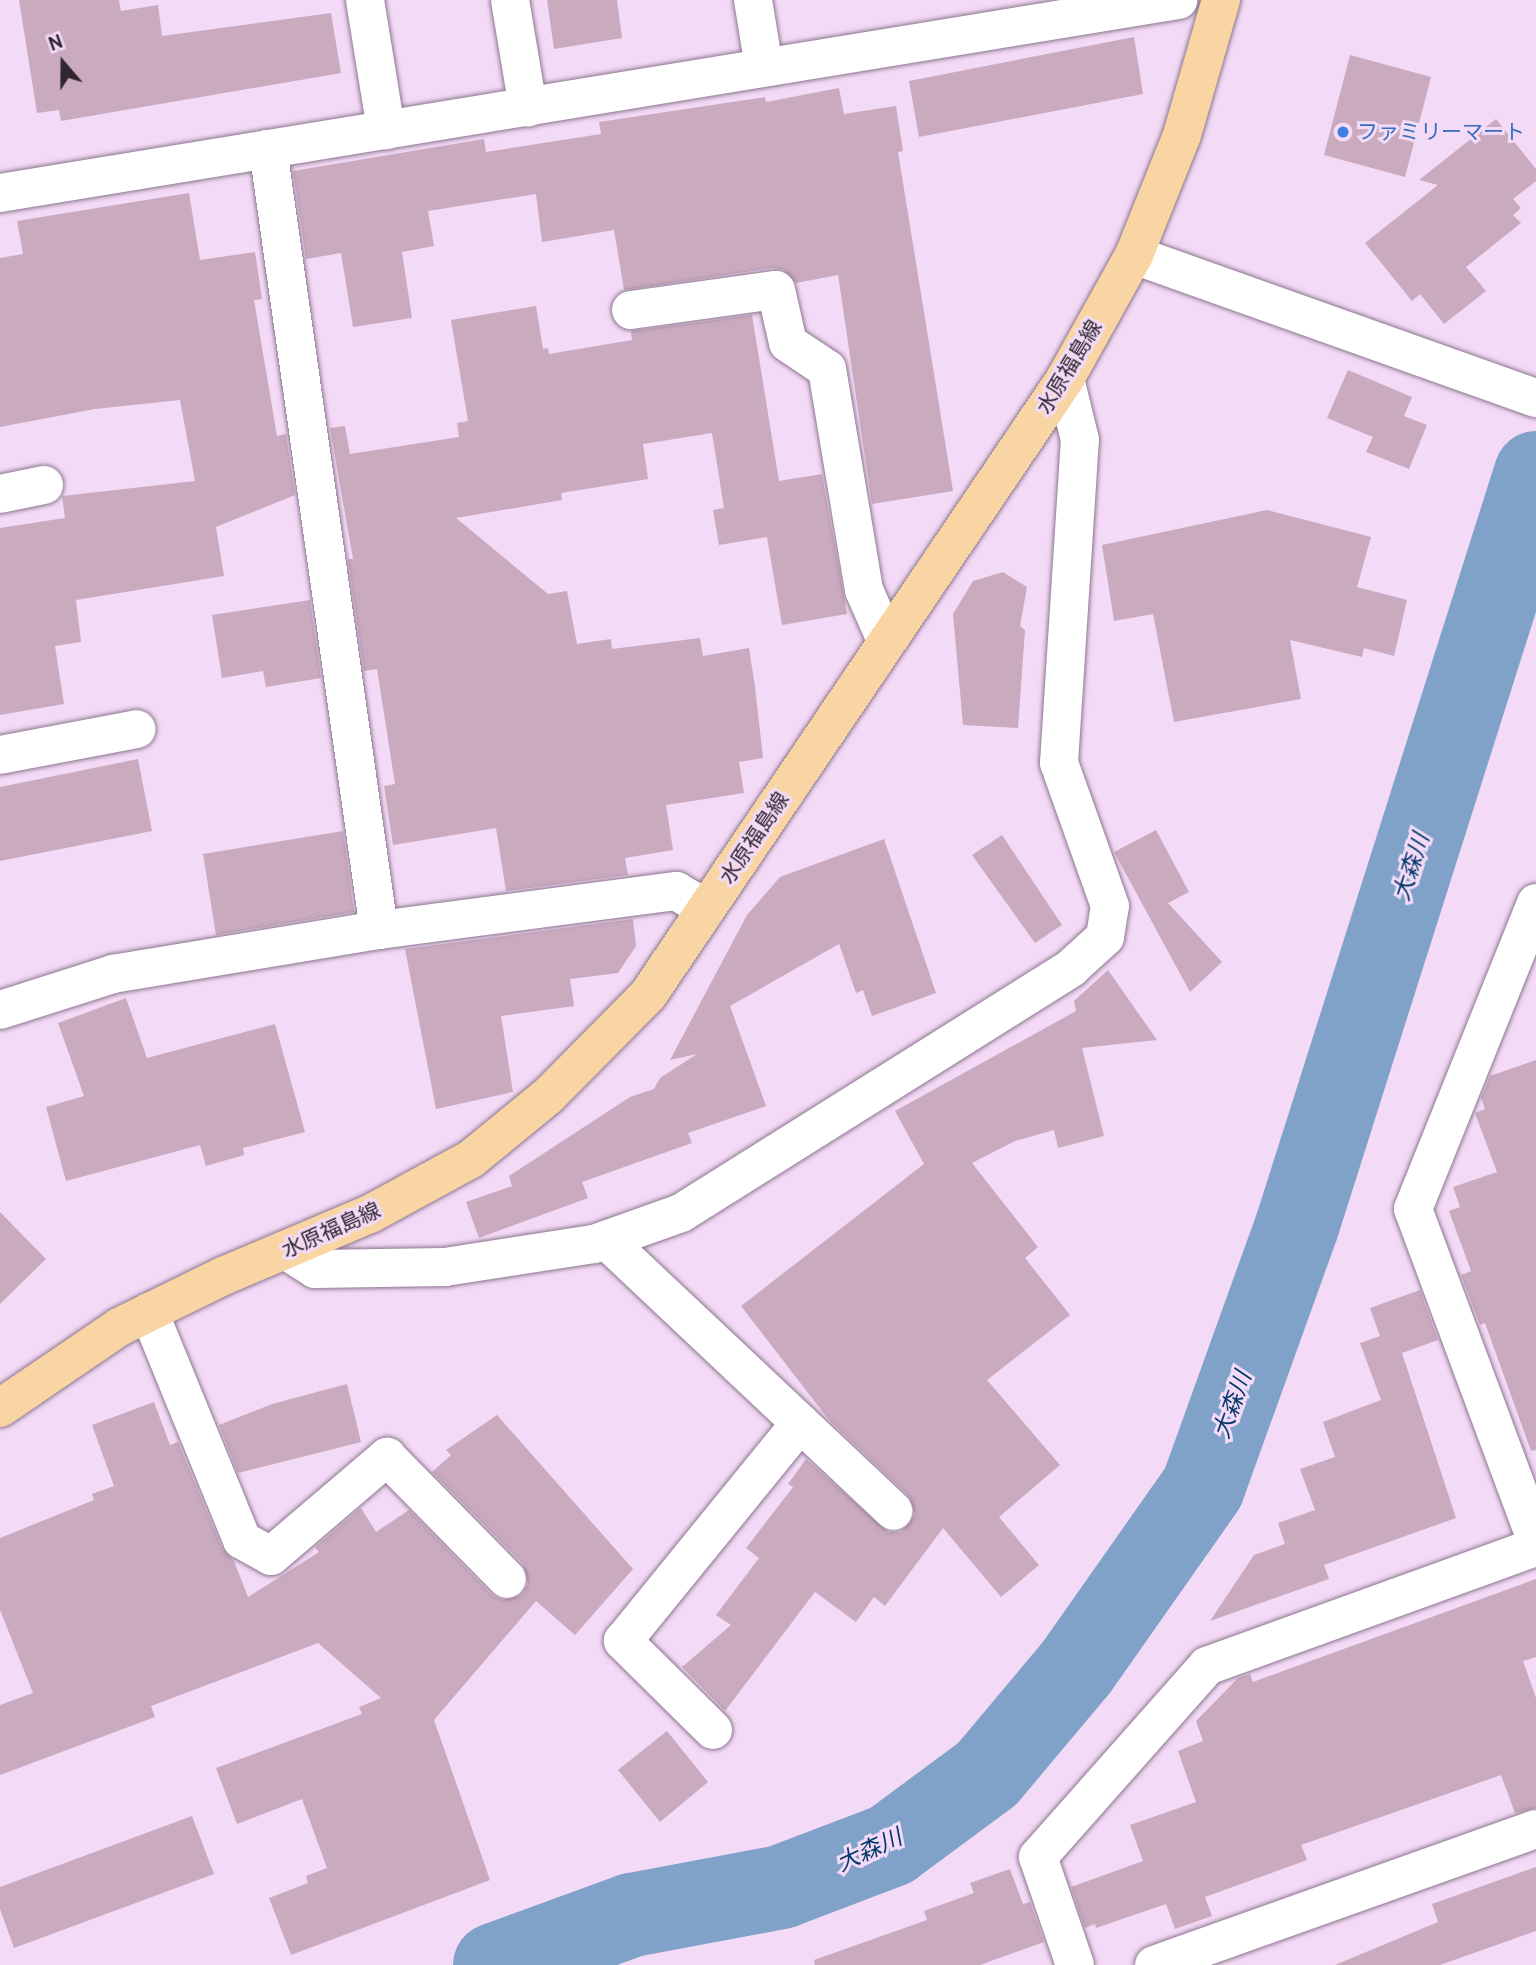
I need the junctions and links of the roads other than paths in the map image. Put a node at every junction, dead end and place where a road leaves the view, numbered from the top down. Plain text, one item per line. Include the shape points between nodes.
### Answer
1 (365, 0) edge
2 (510, 0) edge
3 (753, 0) edge
4 (1178, 0) edge
5 (1221, 0) edge
6 (1040, 11) edge
7 (764, 66) junction
8 (528, 107) junction
9 (386, 130) junction
10 (268, 149) junction
11 (0, 193) edge
12 (1134, 255) junction
13 (631, 310) dead end
14 (1065, 380) junction
15 (1523, 393) edge
16 (44, 485) dead end
17 (0, 494) edge
18 (886, 640) junction
19 (137, 729) dead end
20 (0, 755) edge
21 (1536, 903) edge
22 (706, 908) junction
23 (379, 930) junction
24 (0, 1010) edge
25 (606, 1240) junction
26 (285, 1250) junction
27 (149, 1312) junction
28 (0, 1408) edge
29 (800, 1423) junction
30 (894, 1511) dead end
31 (1536, 1539) edge
32 (1536, 1547) edge
33 (507, 1579) dead end
34 (713, 1730) dead end
35 (1536, 1829) edge
36 (1075, 1965) edge
37 (1154, 1965) edge

1 - 9 street
2 - 8 street
3 - 7 street
4 - 6 street
5 - 12 main road, 水原福島線 via 1182,135
6 - 7 street
7 - 8 street
8 - 9 street
9 - 10 street
10 - 11 street
10 - 23 street
12 - 14 main road, 水原福島線
12 - 15 street
13 - 18 street via 776,290 788,343 827,369 864,590
14 - 18 main road, 水原福島線
14 - 25 street via 1080,440 1059,763 1110,905 1105,937 1071,968 681,1213
16 - 17 street
18 - 22 main road, 水原福島線
19 - 20 street
21 - 31 street via 1413,1209
22 - 23 street via 676,891
22 - 26 main road, 水原福島線 via 648,995 548,1096 471,1159 370,1214
23 - 24 street via 113,974
25 - 26 street via 445,1267 314,1269
25 - 29 street
26 - 27 main road, 水原福島線
27 - 28 main road, 水原福島線 via 119,1327
27 - 33 street via 242,1539 271,1556 387,1457
29 - 30 street
29 - 34 street via 623,1641
32 - 36 street via 1207,1666 1038,1857
35 - 37 street

